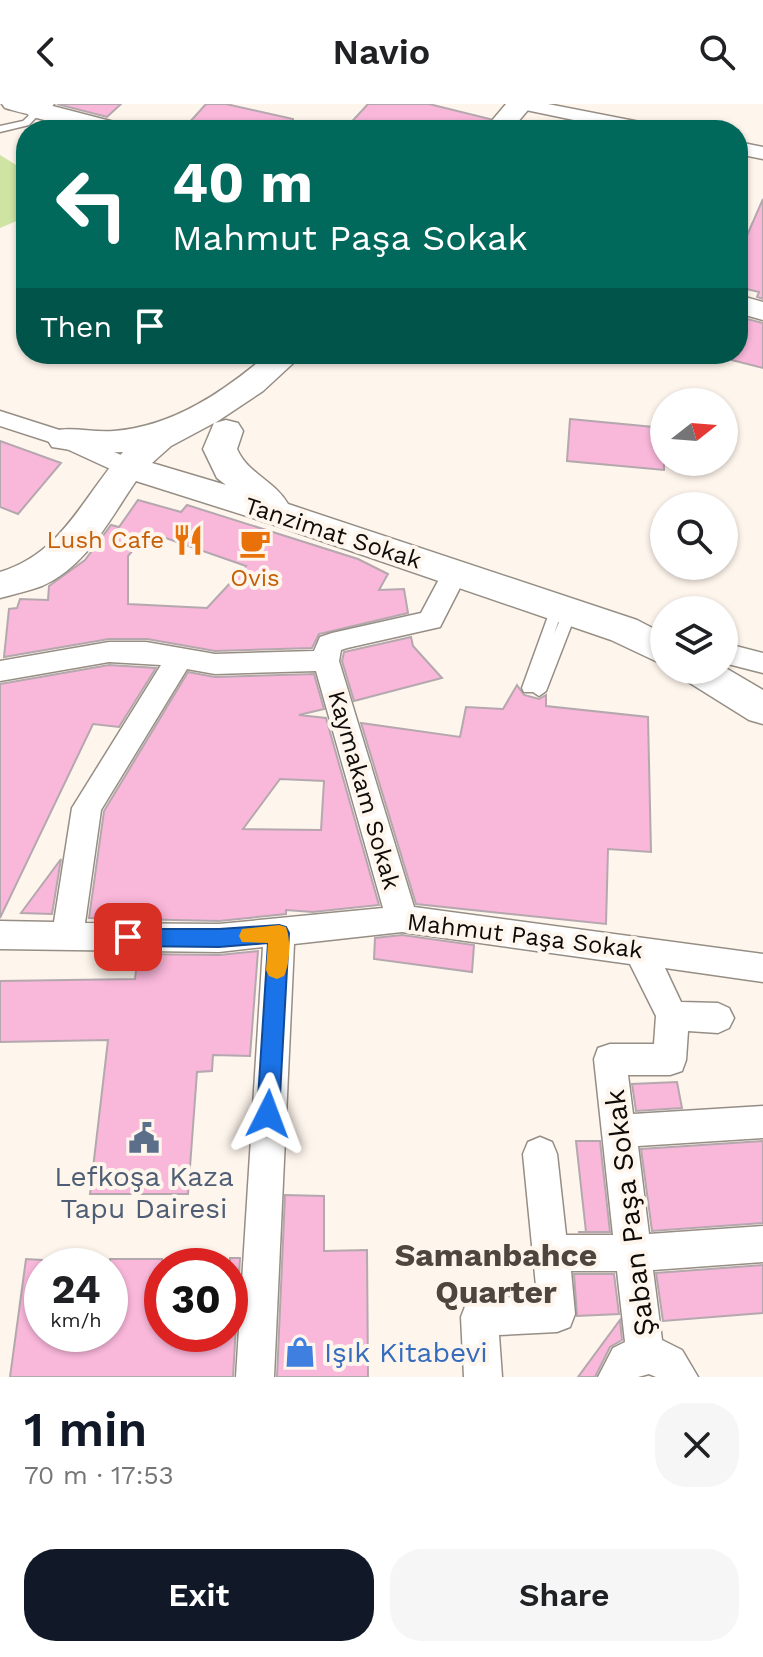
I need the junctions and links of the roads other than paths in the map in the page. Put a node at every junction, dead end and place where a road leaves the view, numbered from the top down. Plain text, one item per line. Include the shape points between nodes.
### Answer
1 (11, 104) edge
2 (521, 104) edge
3 (42, 107) edge
4 (82, 120) edge
5 (506, 120) edge
6 (600, 120) edge
7 (276, 364) edge
8 (261, 377) junction
9 (0, 418) edge
10 (183, 426) junction
11 (226, 431) junction
12 (64, 439) junction
13 (127, 467) junction
14 (290, 517) junction
15 (454, 574) junction
16 (0, 585) edge
17 (563, 610) junction
18 (624, 630) junction
19 (650, 636) edge
20 (650, 644) edge
21 (738, 657) edge
22 (179, 659) junction
23 (326, 661) junction
24 (763, 663) edge
25 (0, 671) edge
26 (722, 684) edge
27 (534, 689) dead end
28 (763, 709) edge
29 (402, 919) junction
30 (279, 933) junction
31 (0, 935) edge
32 (67, 937) junction
33 (640, 951) junction
34 (763, 968) edge
35 (672, 1016) junction
36 (718, 1018) dead end
37 (763, 1122) edge
38 (621, 1131) junction
39 (540, 1154) dead end
40 (763, 1244) edge
41 (550, 1253) junction
42 (635, 1253) junction
43 (645, 1353) junction
44 (255, 1377) edge
45 (483, 1377) edge
46 (617, 1377) edge
47 (679, 1377) edge

1 - 3 street
2 - 5 street
2 - 6 street
3 - 4 street
7 - 8 street
8 - 10 street
8 - 11 street via 252,403
9 - 12 street, Tanzimat Sokak
10 - 12 street via 111,444
10 - 13 street via 147,447
11 - 13 street via 195,448
11 - 14 street via 220,449 229,470
12 - 13 street, Tanzimat Sokak
13 - 14 street, Tanzimat Sokak
13 - 16 street via 80,539 60,559
14 - 15 street, Tanzimat Sokak
15 - 17 street, Tanzimat Sokak
15 - 23 street via 431,620 347,636 329,644
17 - 18 street, Tanzimat Sokak
17 - 27 lane
18 - 19 street
18 - 20 street, Tanzimat Sokak
21 - 24 street
22 - 23 street via 215,664
22 - 25 street via 109,652
22 - 32 street via 87,808
23 - 29 street, Kaymakam Sokak
26 - 28 street
29 - 30 street, Mahmut Paşa Sokak
29 - 33 street, Mahmut Paşa Sokak
30 - 32 street, Mahmut Paşa Sokak
30 - 44 street
31 - 32 street, Mahmut Paşa Sokak
33 - 34 street, Mahmut Paşa Sokak
33 - 35 street, Şaban Paşa Sokak
35 - 36 street
35 - 38 street, Şaban Paşa Sokak via 670,1060 610,1059
37 - 38 street
38 - 42 street, Şaban Paşa Sokak
39 - 41 street
40 - 42 street
41 - 42 street
41 - 45 street via 557,1314 479,1317
42 - 43 street, Şaban Paşa Sokak
43 - 46 street via 626,1361
43 - 47 street via 668,1361

